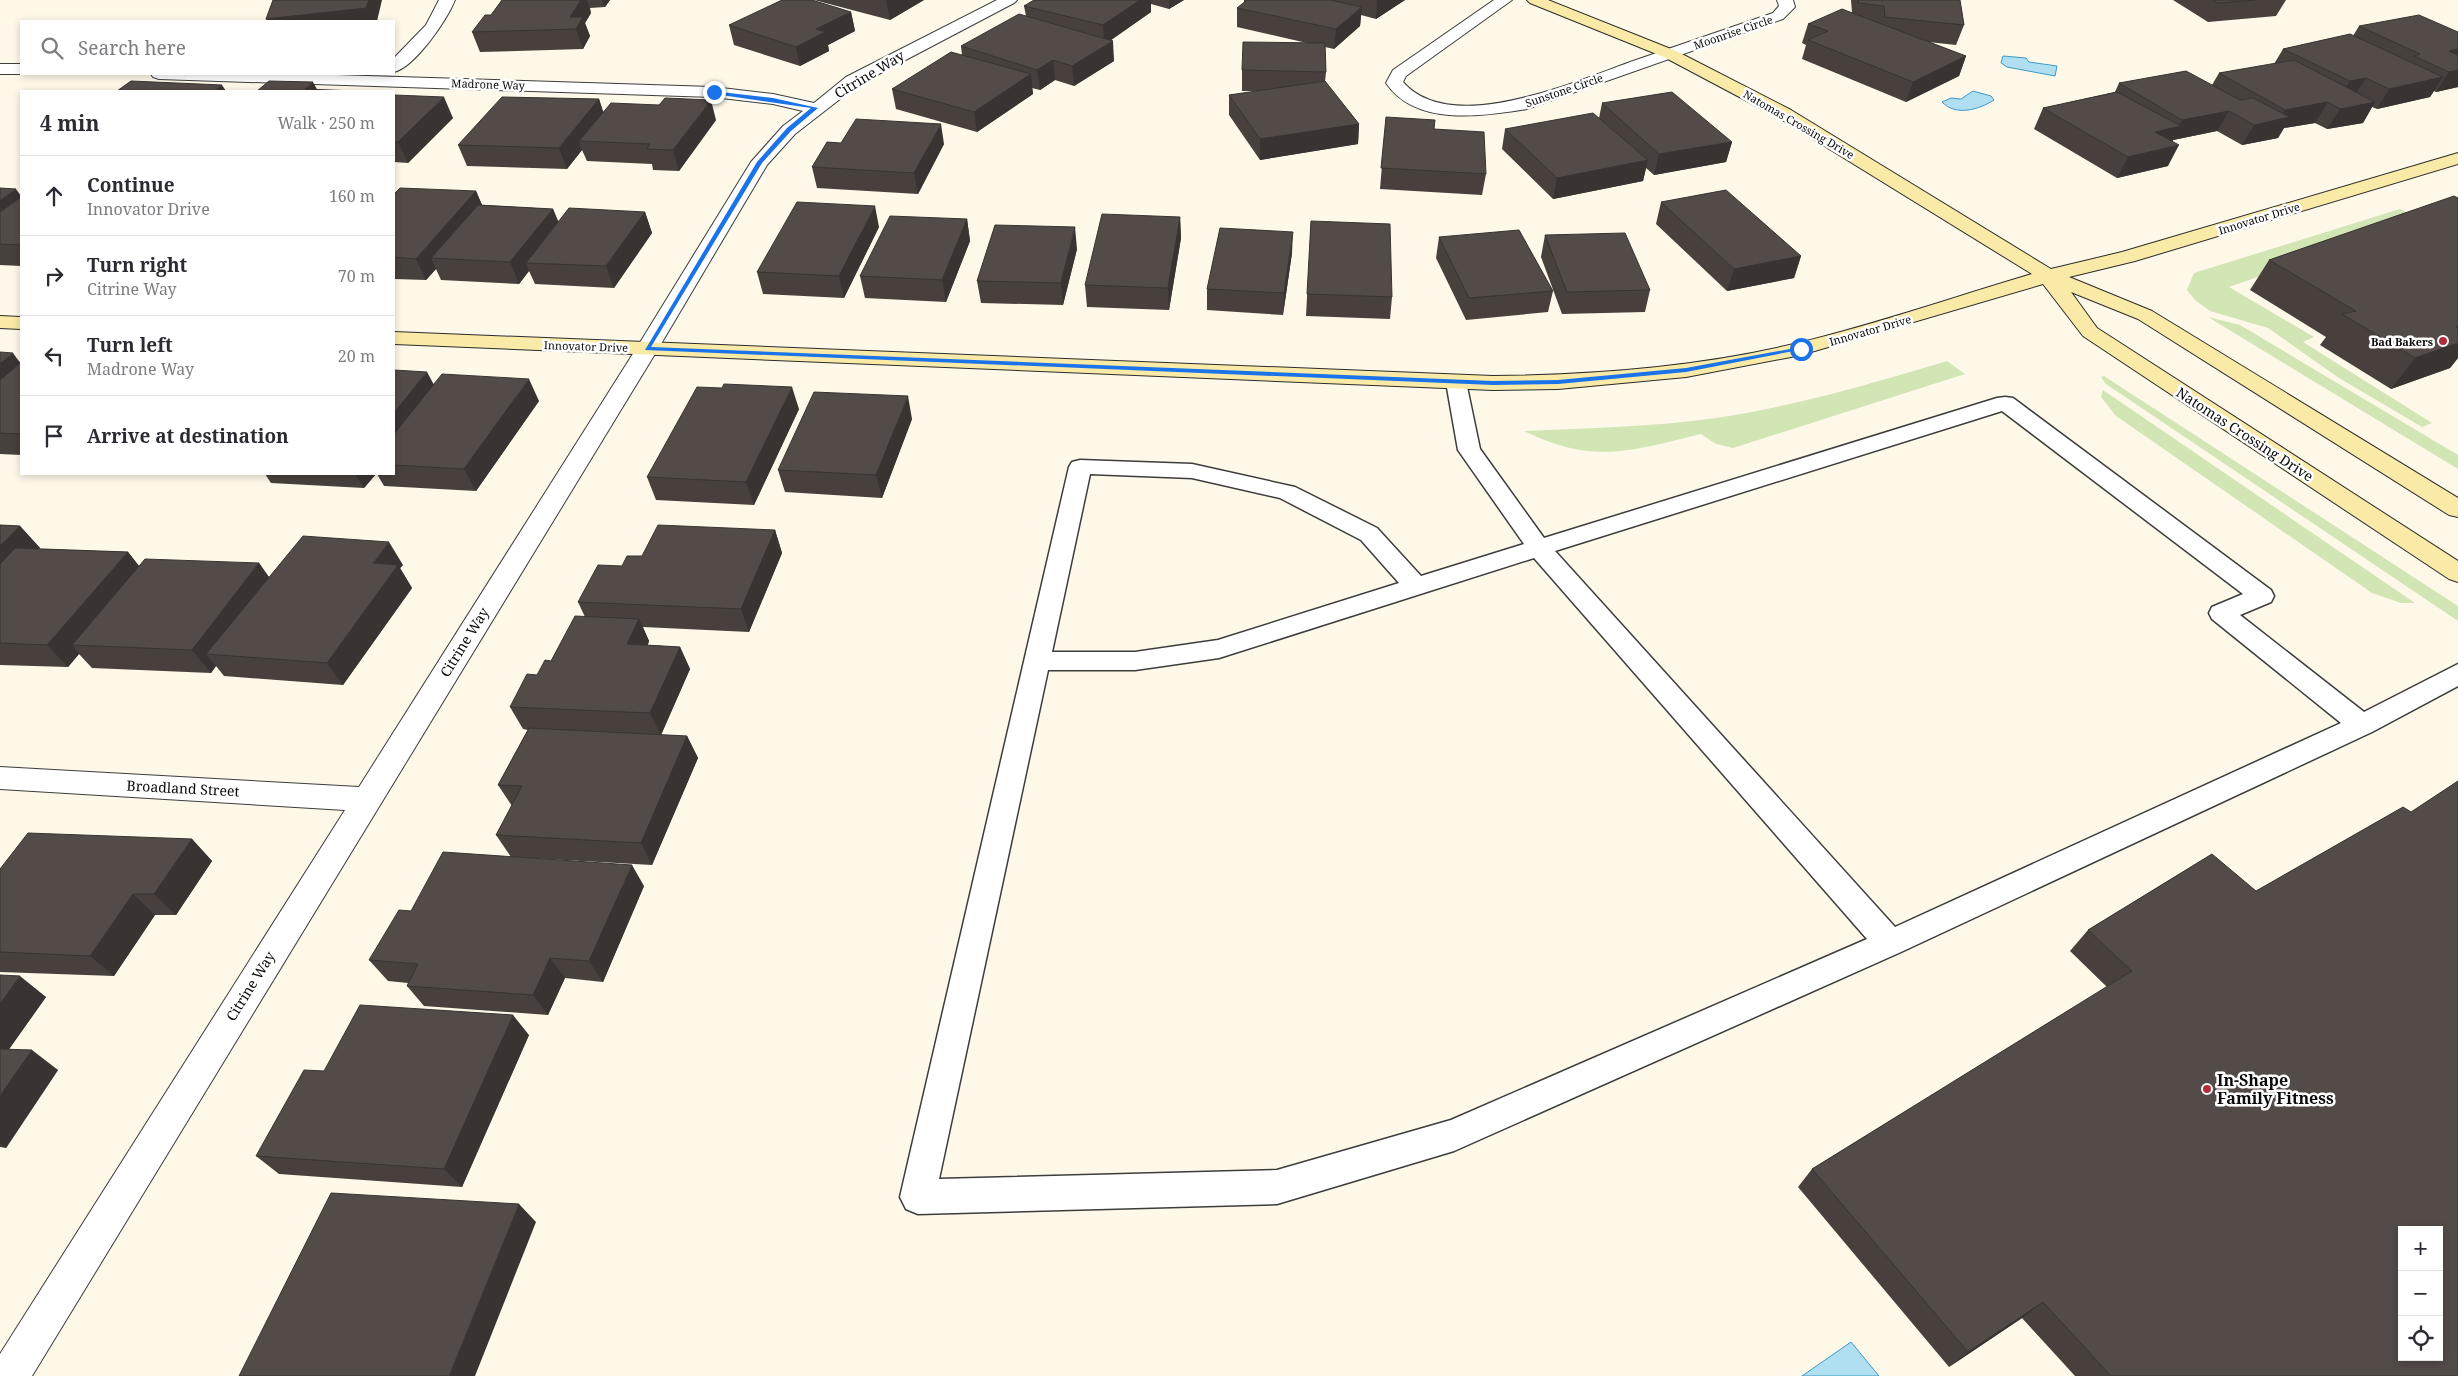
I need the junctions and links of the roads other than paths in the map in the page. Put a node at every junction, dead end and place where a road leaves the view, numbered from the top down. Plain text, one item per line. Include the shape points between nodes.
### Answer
1 (447, 0) edge
2 (1009, 0) edge
3 (1504, 0) edge
4 (1535, 0) edge
5 (1785, 0) edge
6 (1670, 54) junction
7 (395, 66) edge
8 (234, 75) edge
9 (383, 77) edge
10 (815, 108) junction
11 (2458, 158) edge
12 (2048, 276) junction
13 (0, 322) edge
14 (20, 323) edge
15 (395, 338) edge
16 (647, 349) junction
17 (1456, 382) junction
18 (2458, 509) edge
19 (1540, 548) junction
20 (2458, 574) edge
21 (1416, 586) junction
22 (1037, 661) junction
23 (2458, 674) edge
24 (2362, 725) junction
25 (0, 778) edge
26 (366, 799) junction
27 (1890, 944) junction
28 (9, 1376) edge

1 - 7 street via 443,13 430,32
2 - 10 street, Citrine Way via 852,81
3 - 6 street, Sunstone Circle via 1398,73 1394,83 1401,94 1436,108 1502,108 1527,104
4 - 6 street, Natomas Crossing Drive
5 - 6 street, Moonrise Circle via 1787,7 1778,16
6 - 12 street, Natomas Crossing Drive via 1785,114
8 - 9 street, Madrone Way
9 - 10 street, Madrone Way via 714,92
10 - 16 street, Citrine Way via 789,130 760,162
11 - 12 street, Innovator Drive via 2128,257
12 - 17 street, Innovator Drive via 1819,344 1743,360 1686,370 1558,382
12 - 18 street, Natomas Crossing Drive via 2145,315
12 - 20 street, Natomas Crossing Drive via 2090,332
13 - 14 street
15 - 16 street, Innovator Drive
16 - 17 street, Innovator Drive
16 - 26 street, Citrine Way
17 - 19 lane via 1469,450
19 - 21 lane
19 - 24 lane via 2005,403 2262,596 2221,613
19 - 27 lane
21 - 22 lane via 1219,649 1135,661
21 - 22 lane via 1368,534 1287,492 1192,471 1080,467
22 - 27 lane via 918,1198 1277,1187 1454,1135
23 - 24 lane
24 - 27 lane
25 - 26 street, Broadland Street
26 - 28 street, Citrine Way

